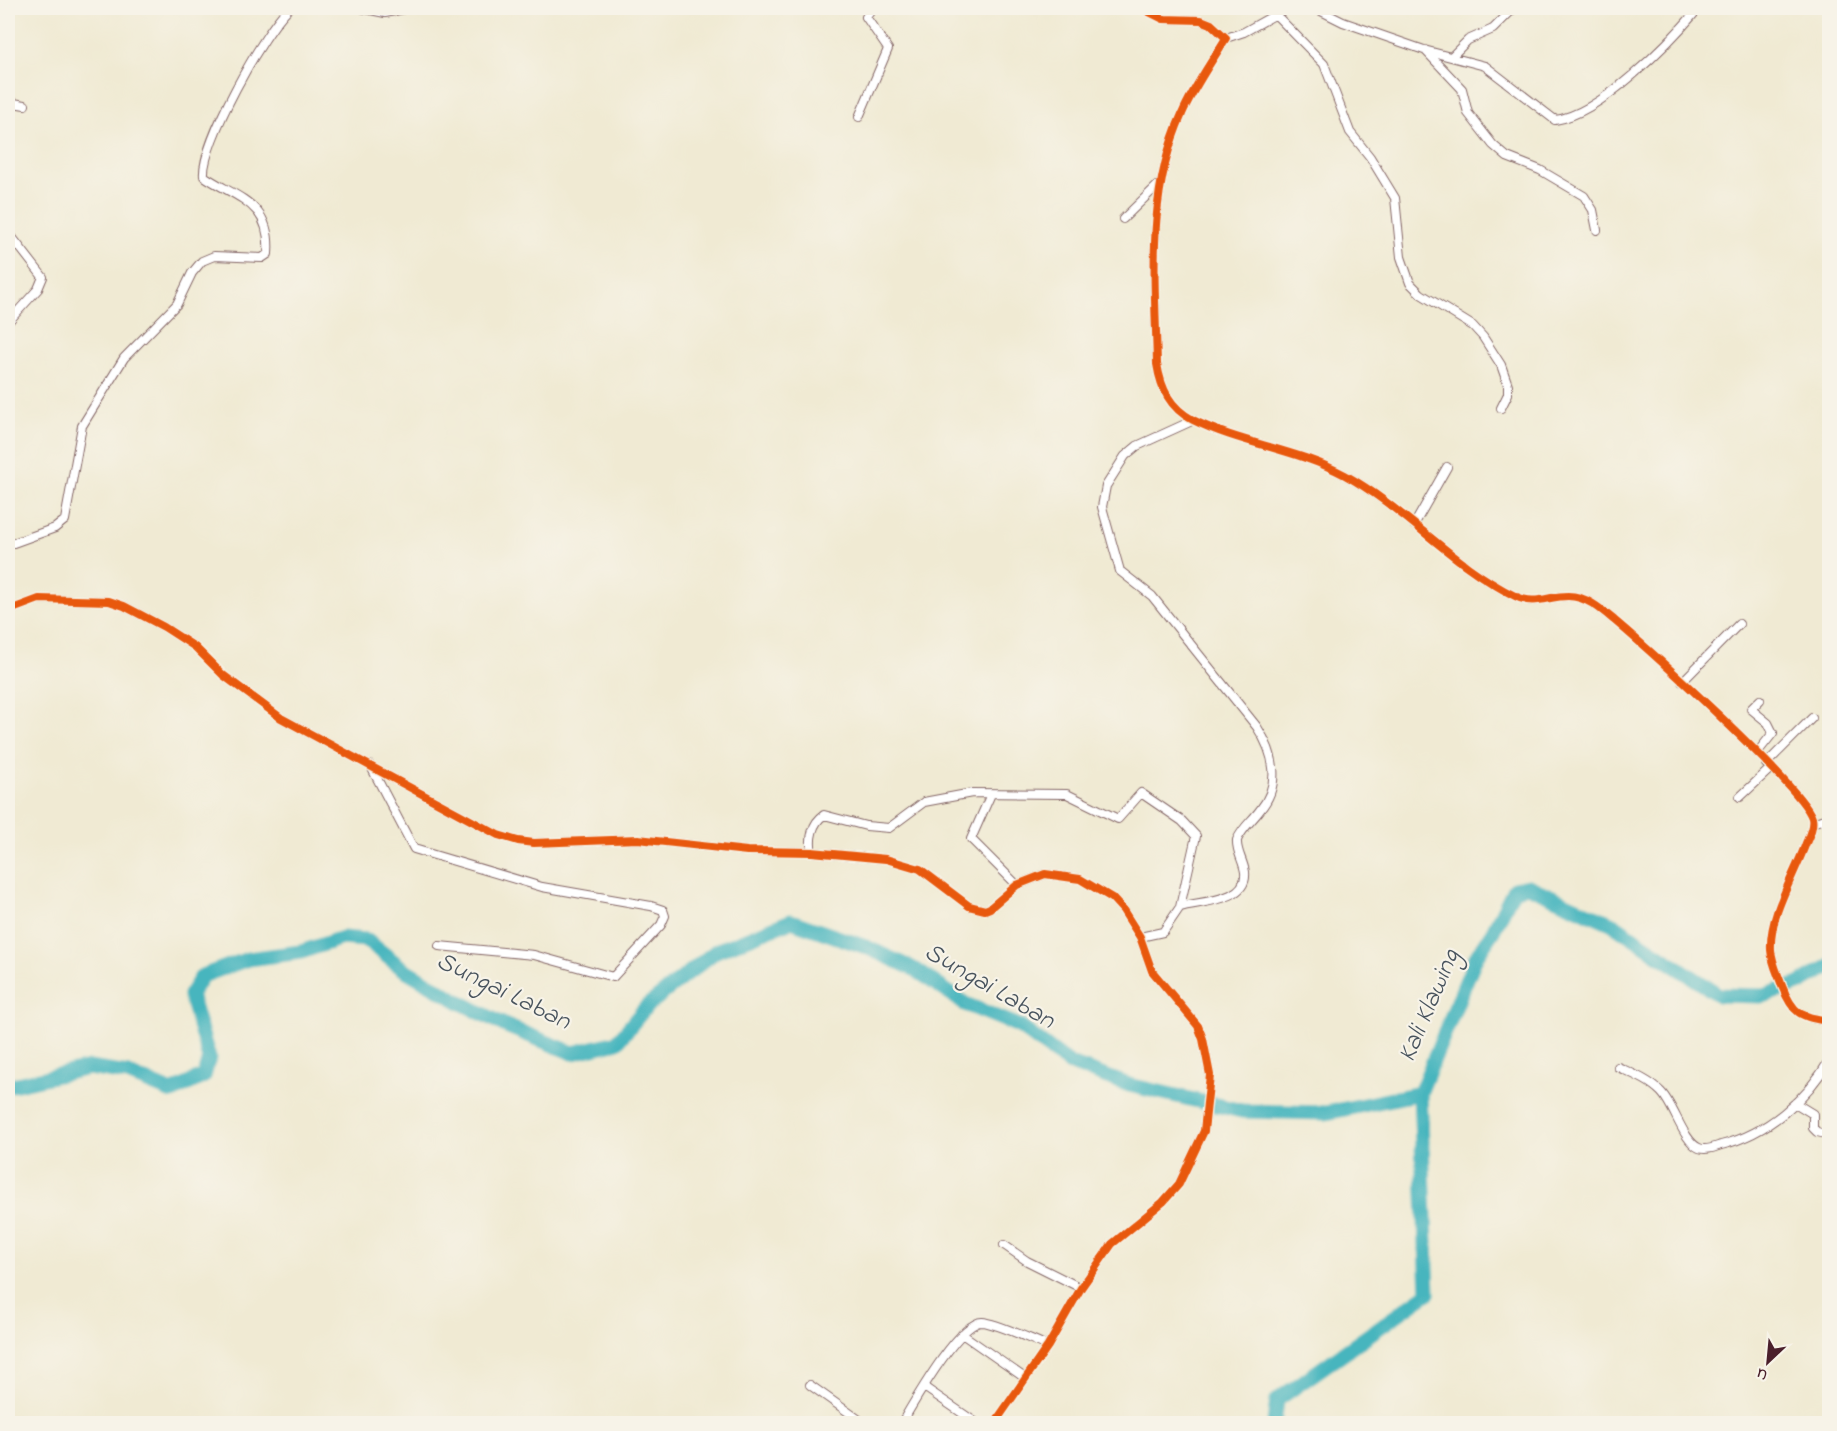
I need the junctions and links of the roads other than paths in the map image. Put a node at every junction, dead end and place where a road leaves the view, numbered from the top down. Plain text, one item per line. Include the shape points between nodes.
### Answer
1 (289, 8) edge
2 (362, 8) edge
3 (408, 8) edge
4 (873, 8) edge
5 (1141, 8) edge
6 (1287, 8) edge
7 (1315, 8) edge
8 (1514, 8) edge
9 (1700, 8) edge
10 (1276, 15) junction
11 (1226, 38) junction
12 (1424, 50) junction
13 (1452, 56) junction
14 (8, 102) edge
15 (25, 105) dead end
16 (859, 117) dead end
17 (1160, 183) junction
18 (1123, 219) dead end
19 (1598, 230) dead end
20 (8, 232) edge
21 (8, 322) edge
22 (1501, 408) dead end
23 (1194, 420) junction
24 (1447, 467) dead end
25 (1414, 525) junction
26 (8, 545) edge
27 (8, 606) edge
28 (1739, 624) dead end
29 (1682, 682) junction
30 (1760, 699) dead end
31 (1812, 718) dead end
32 (1757, 753) junction
33 (370, 765) junction
34 (1769, 766) junction
35 (992, 794) junction
36 (1740, 797) dead end
37 (1830, 817) edge
38 (1812, 823) junction
39 (812, 852) junction
40 (1017, 885) junction
41 (1180, 907) junction
42 (1140, 937) junction
43 (439, 946) dead end
44 (1830, 1021) edge
45 (1830, 1059) edge
46 (1618, 1067) dead end
47 (1796, 1103) junction
48 (1830, 1135) edge
49 (1004, 1245) dead end
50 (1081, 1288) junction
51 (962, 1334) junction
52 (1048, 1346) junction
53 (1025, 1378) junction
54 (810, 1385) dead end
55 (924, 1387) junction
56 (865, 1424) edge
57 (901, 1424) edge
58 (978, 1424) edge
59 (994, 1424) edge

1 - 26 street via 250,61 221,119 203,167 204,176 257,208 268,254 262,258 214,256 196,267 182,297 124,358 85,419 65,520 55,528
2 - 3 street via 386,13
4 - 16 street via 866,17 888,49
5 - 11 street via 1163,19 1201,20
6 - 10 street
7 - 12 street
8 - 13 street via 1493,29 1468,40
9 - 13 street via 1632,75 1599,100 1563,119 1555,120 1545,114 1485,66
10 - 11 street
10 - 22 street via 1324,64 1350,132 1395,198 1401,257 1410,283 1473,326 1497,358 1508,385
11 - 17 street via 1182,114
12 - 13 street
12 - 19 street via 1462,89 1468,113 1493,146 1580,193 1590,202
14 - 15 street
17 - 18 street
17 - 23 street via 1155,213 1156,364 1160,382 1174,407
20 - 21 street via 43,277 38,289
23 - 25 street via 1329,468 1373,493
23 - 41 street via 1137,446 1125,456 1106,486 1102,507 1120,571 1152,596 1244,710 1267,742 1274,770 1266,802 1237,840 1245,873 1239,889 1226,898
24 - 25 street
25 - 29 street via 1446,551 1521,599 1532,602 1569,596 1590,603
27 - 33 street via 15,608 39,599 109,601 124,606 195,648 223,675 281,718
28 - 29 street
29 - 32 street
30 - 32 street via 1750,709 1768,723 1773,733
31 - 34 street
32 - 34 street
33 - 39 street via 498,835 518,842 638,839 747,851
33 - 43 street via 414,849 542,887 651,906 663,910 665,916 613,977 534,954
34 - 36 street
34 - 38 street via 1807,809
35 - 39 street via 959,794 930,800 889,828 824,815 813,831
35 - 40 street via 971,839
35 - 41 street via 1067,794 1118,819 1139,793 1158,803 1197,839
37 - 38 street
38 - 44 street via 1773,932 1772,955 1797,1013
39 - 40 street via 886,859 915,867 969,906 985,910
40 - 42 street via 1045,874 1095,886 1123,910
41 - 42 street via 1163,932
42 - 50 street via 1152,971 1198,1026 1203,1039 1210,1075 1206,1125 1179,1184 1112,1244
45 - 47 street
46 - 47 street via 1661,1092 1688,1136 1701,1149 1748,1135
47 - 48 street via 1813,1114 1813,1128 1817,1132
49 - 50 street via 1026,1261
50 - 52 street
51 - 52 street via 984,1322
51 - 53 street
51 - 55 street
52 - 53 street
53 - 59 street
54 - 56 street
55 - 57 street
55 - 58 street

